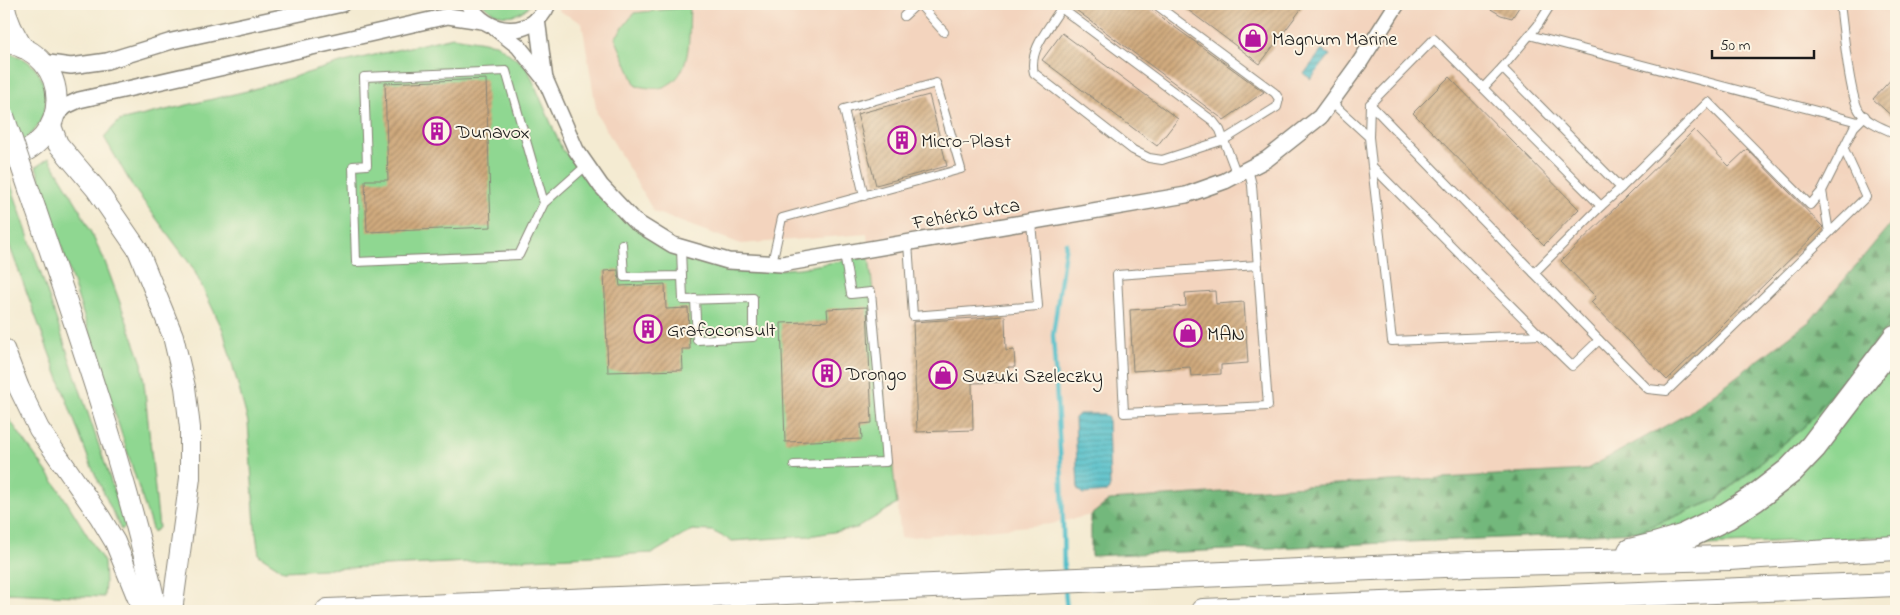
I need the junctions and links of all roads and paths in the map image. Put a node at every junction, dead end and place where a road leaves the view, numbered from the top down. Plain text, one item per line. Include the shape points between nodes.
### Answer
1 (4, 4) edge
2 (342, 4) edge
3 (469, 4) edge
4 (548, 4) edge
5 (918, 4) edge
6 (1155, 4) edge
7 (1397, 4) edge
8 (1551, 4) edge
9 (1840, 4) edge
10 (1063, 6) edge
11 (904, 16) dead end
12 (537, 20) junction
13 (488, 24) junction
14 (944, 32) dead end
15 (1529, 35) junction
16 (4, 42) edge
17 (23, 48) junction
18 (42, 62) junction
19 (1502, 68) junction
20 (546, 81) junction
21 (1483, 88) junction
22 (1331, 102) junction
23 (1370, 104) junction
24 (4, 116) edge
25 (1864, 116) junction
26 (53, 121) junction
27 (1858, 122) junction
28 (1896, 134) edge
29 (1369, 137) junction
30 (1224, 140) junction
31 (1844, 149) junction
32 (4, 159) edge
33 (587, 165) junction
34 (1372, 166) junction
35 (1242, 172) junction
36 (1621, 188) junction
37 (1822, 191) junction
38 (864, 196) junction
39 (544, 203) junction
40 (1601, 206) junction
41 (1031, 222) junction
42 (1829, 232) junction
43 (908, 243) junction
44 (622, 244) dead end
45 (681, 248) junction
46 (844, 254) junction
47 (772, 264) junction
48 (1257, 265) junction
49 (1534, 273) junction
50 (682, 276) junction
51 (695, 299) junction
52 (1540, 335) junction
53 (1896, 338) edge
54 (1599, 340) junction
55 (4, 349) edge
56 (794, 465) dead end
57 (1688, 535) joint
58 (1896, 548) edge
59 (1532, 562) junction
60 (1896, 584) edge
61 (143, 611) edge
62 (157, 611) edge
63 (172, 611) edge
64 (328, 611) edge
65 (1203, 611) edge

1 - 17 main road via 12,31
2 - 18 street via 172,42 107,61 72,66
3 - 13 street via 474,13
4 - 12 street
5 - 11 lane
5 - 14 lane
6 - 30 lane via 1276,93 1279,99 1277,107
7 - 22 street, Fehérkő utca
8 - 15 lane
9 - 25 lane via 1852,92
10 - 30 lane via 1213,121
10 - 30 lane via 1033,54 1034,73 1133,150 1149,158 1162,160
12 - 13 street via 522,28 506,30
12 - 20 street
13 - 20 street via 518,46
13 - 26 street via 448,16 79,100 66,106
15 - 19 lane
15 - 27 lane
16 - 17 main road
17 - 18 main road
18 - 26 main road via 55,88 57,102
19 - 21 lane
19 - 36 lane
20 - 33 street, Fehérkő utca via 576,150
21 - 23 lane via 1434,39
21 - 40 lane
22 - 29 lane
22 - 35 street, Fehérkő utca via 1320,117 1267,159
23 - 29 lane
23 - 49 lane
24 - 62 main road, bridge via 126,486
25 - 27 lane
25 - 28 lane
26 - 32 main road via 43,139 31,150
26 - 63 main road via 58,144 96,189 138,250 173,336 185,387 190,428 190,478
27 - 31 lane
29 - 34 lane
30 - 35 lane
31 - 37 lane
31 - 42 lane via 1866,197
33 - 39 lane
33 - 45 street, Fehérkő utca via 634,221
34 - 52 lane
34 - 52 lane via 1392,341
35 - 41 street, Fehérkő utca via 1186,196
35 - 48 lane via 1252,185
36 - 37 lane via 1708,102 1810,205
36 - 40 lane
37 - 42 lane
38 - 38 lane via 961,168 936,83 844,109
38 - 47 lane via 782,218
39 - 39 lane via 506,71 364,77 367,165 353,166 356,262 519,255
40 - 49 lane
41 - 43 street, Fehérkő utca
41 - 43 lane via 1038,306 913,316
42 - 54 lane via 1668,391 1648,389
43 - 46 street, Fehérkő utca
44 - 50 lane via 624,276
45 - 47 street, Fehérkő utca via 728,261
45 - 50 lane
46 - 47 street, Fehérkő utca
46 - 56 lane via 851,294 872,292 886,462
48 - 48 lane via 1268,406 1124,413 1117,275
49 - 54 lane
50 - 51 lane via 683,300
51 - 51 lane via 753,298 753,337 697,340
52 - 54 lane via 1572,366
53 - 57 highway via 1819,439 1790,471 1727,516
55 - 61 main road via 39,429 115,542
57 - 59 highway via 1624,552
58 - 59 highway via 1720,558
59 - 64 highway
60 - 65 highway

